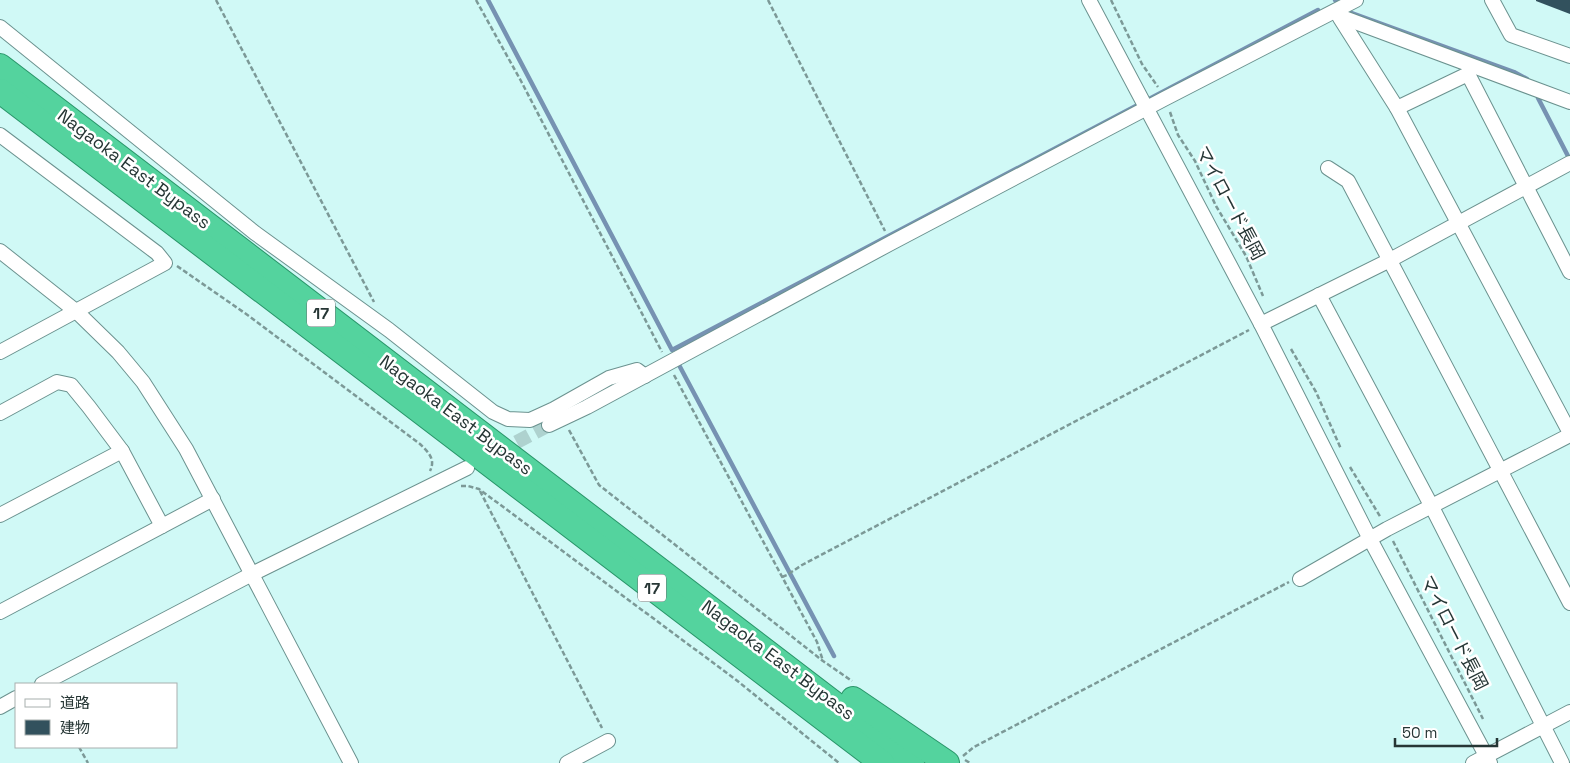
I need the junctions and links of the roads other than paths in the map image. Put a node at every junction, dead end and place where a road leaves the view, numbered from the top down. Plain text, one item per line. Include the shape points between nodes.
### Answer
1 (1089, 0) edge
2 (1356, 0) edge
3 (1492, 0) edge
4 (1337, 14) junction
5 (0, 27) edge
6 (1570, 56) edge
7 (0, 66) edge
8 (1470, 70) junction
9 (0, 91) edge
10 (1570, 102) edge
11 (1143, 104) junction
12 (1397, 108) junction
13 (0, 135) edge
14 (1570, 163) edge
15 (1328, 168) dead end
16 (1527, 186) junction
17 (1458, 222) junction
18 (0, 251) edge
19 (1390, 260) junction
20 (1570, 272) edge
21 (1320, 295) junction
22 (77, 312) junction
23 (1261, 324) junction
24 (0, 352) edge
25 (645, 376) junction
26 (0, 413) edge
27 (423, 414) junction
28 (549, 425) tunnel mouth
29 (1570, 434) edge
30 (122, 451) junction
31 (467, 468) dead end
32 (1501, 470) junction
33 (213, 499) junction
34 (1432, 507) junction
35 (0, 515) edge
36 (162, 526) junction
37 (1370, 539) junction
38 (644, 558) junction
39 (252, 574) junction
40 (1300, 579) road end
41 (1570, 603) edge
42 (0, 612) edge
43 (44, 683) edge
44 (15, 699) edge
45 (0, 707) edge
46 (1570, 712) edge
47 (1543, 726) junction
48 (608, 741) road end
49 (1488, 759) edge
50 (351, 763) edge
51 (567, 763) edge
52 (856, 763) edge
53 (882, 763) edge
54 (912, 763) edge
55 (947, 763) edge
56 (1473, 763) edge
57 (1562, 763) edge

1 - 11 street
2 - 4 street
3 - 6 street via 1511,34
4 - 8 street
4 - 11 street
4 - 12 street
5 - 25 street via 255,233 389,330 493,412 508,419 530,420 609,378 638,370
7 - 38 highway, Nagaoka East Bypass / 17
8 - 10 street
8 - 12 street
8 - 16 street
9 - 27 highway, Nagaoka East Bypass / 17
11 - 23 street
11 - 25 street
12 - 17 street
13 - 22 street via 157,253 165,263
14 - 16 street
15 - 19 street via 1348,181
16 - 17 street
16 - 20 street
17 - 19 street
17 - 29 street
18 - 22 street
19 - 21 street
19 - 32 street
21 - 23 street
21 - 34 street
22 - 24 street
22 - 33 street via 143,382 186,449
23 - 37 street
25 - 28 street
26 - 30 street via 57,382 71,386
27 - 52 highway, 17 via 622,580
27 - 53 highway, Nagaoka East Bypass / 17
29 - 32 street
30 - 35 street
30 - 36 street
31 - 39 street
32 - 34 street
32 - 41 street
33 - 36 street
33 - 39 street
34 - 37 street
34 - 47 street
36 - 42 street
37 - 40 street
37 - 49 street
38 - 54 highway, Nagaoka East Bypass / 17
38 - 55 highway, 17
39 - 43 street
39 - 50 street
44 - 45 street
46 - 47 street
47 - 49 street
47 - 57 street
48 - 51 street
49 - 56 street

